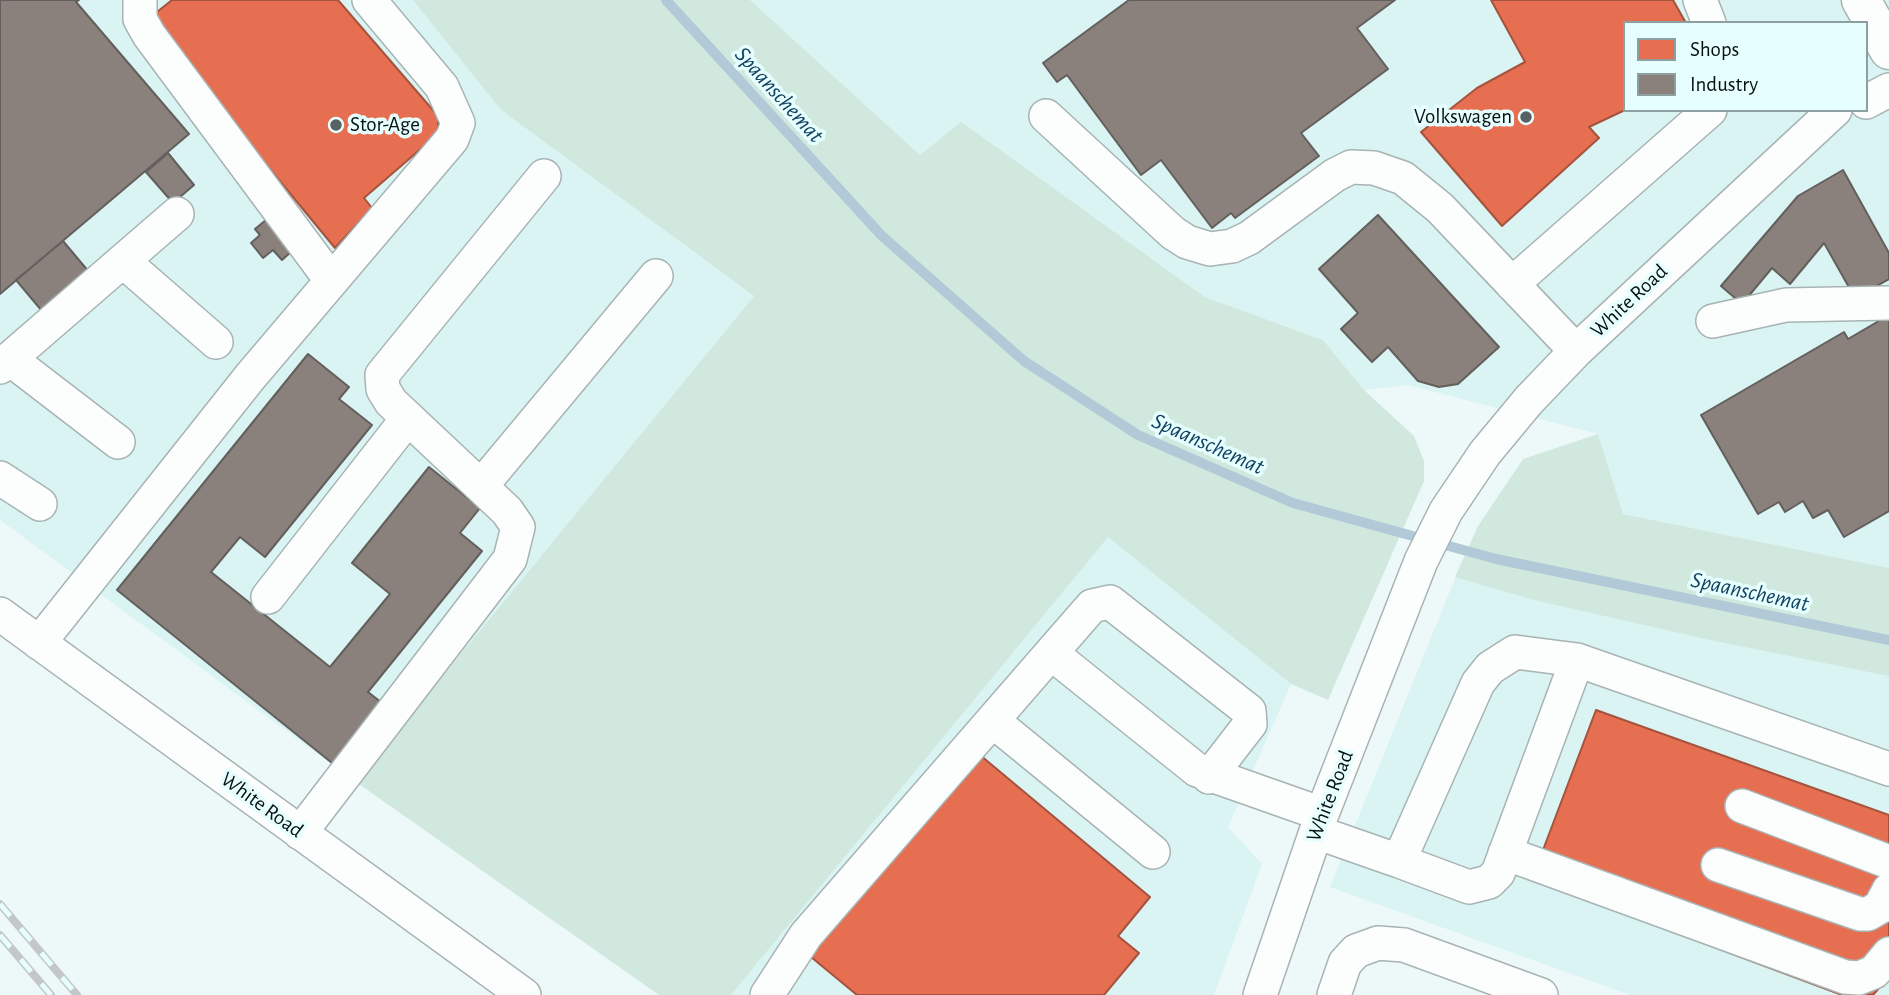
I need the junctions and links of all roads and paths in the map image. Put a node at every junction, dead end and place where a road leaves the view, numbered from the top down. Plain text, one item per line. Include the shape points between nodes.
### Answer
1 (139, 0) edge
2 (369, 0) edge
3 (1700, 0) edge
4 (1861, 0) edge
5 (1708, 21) edge
6 (1881, 40) edge
7 (1889, 90) edge
8 (1868, 101) edge
9 (1708, 112) edge
10 (1834, 112) edge
11 (1046, 116) dead end
12 (544, 176) dead end
13 (177, 214) dead end
14 (123, 261) junction
15 (656, 276) dead end
16 (331, 281) junction
17 (1512, 284) junction
18 (1889, 303) edge
19 (1713, 321) dead end
20 (216, 342) dead end
21 (1576, 351) junction
22 (5, 363) edge
23 (408, 418) junction
24 (118, 442) dead end
25 (0, 478) edge
26 (482, 485) junction
27 (40, 504) dead end
28 (268, 597) dead end
29 (0, 614) edge
30 (39, 643) junction
31 (1051, 653) junction
32 (1577, 660) junction
33 (993, 721) junction
34 (1889, 769) edge
35 (1209, 777) junction
36 (1742, 806) dead end
37 (1319, 823) junction
38 (300, 833) junction
39 (1153, 852) dead end
40 (1505, 853) junction
41 (1399, 861) junction
42 (1889, 862) edge
43 (1718, 864) dead end
44 (1889, 890) edge
45 (1889, 954) edge
46 (523, 995) edge
47 (768, 995) edge
48 (1259, 995) edge
49 (1334, 995) edge
50 (1541, 995) edge

1 - 16 street via 140,19 149,35
2 - 16 street via 442,87 458,123 452,139
3 - 5 street
4 - 6 main road
7 - 8 street
9 - 17 street
10 - 21 street, White Road
11 - 17 street via 1187,242 1210,249 1232,246 1340,172 1363,167 1403,178 1417,187
12 - 23 street via 382,375 383,389
13 - 14 street
14 - 20 street
14 - 22 street
15 - 26 street
16 - 30 street
17 - 21 street
18 - 19 street via 1786,305
21 - 37 street, White Road via 1485,453 1446,511 1421,561
22 - 24 street
23 - 26 street
23 - 28 street
25 - 27 street
26 - 38 street via 518,527 510,559
29 - 30 street, White Road
30 - 38 street, White Road
31 - 33 street
31 - 35 street
31 - 35 street via 1092,606 1110,602 1249,711 1250,724
32 - 34 street
32 - 40 street
32 - 41 street via 1516,652 1483,675
33 - 39 street
33 - 47 street via 806,935
35 - 37 street
36 - 42 street
37 - 41 street
37 - 48 street, White Road
38 - 46 street, White Road
40 - 41 street via 1498,873 1489,882 1469,887
40 - 45 street via 1845,977 1874,972
43 - 44 street via 1860,914 1880,907
49 - 50 street via 1345,963 1356,951 1378,943 1404,945

